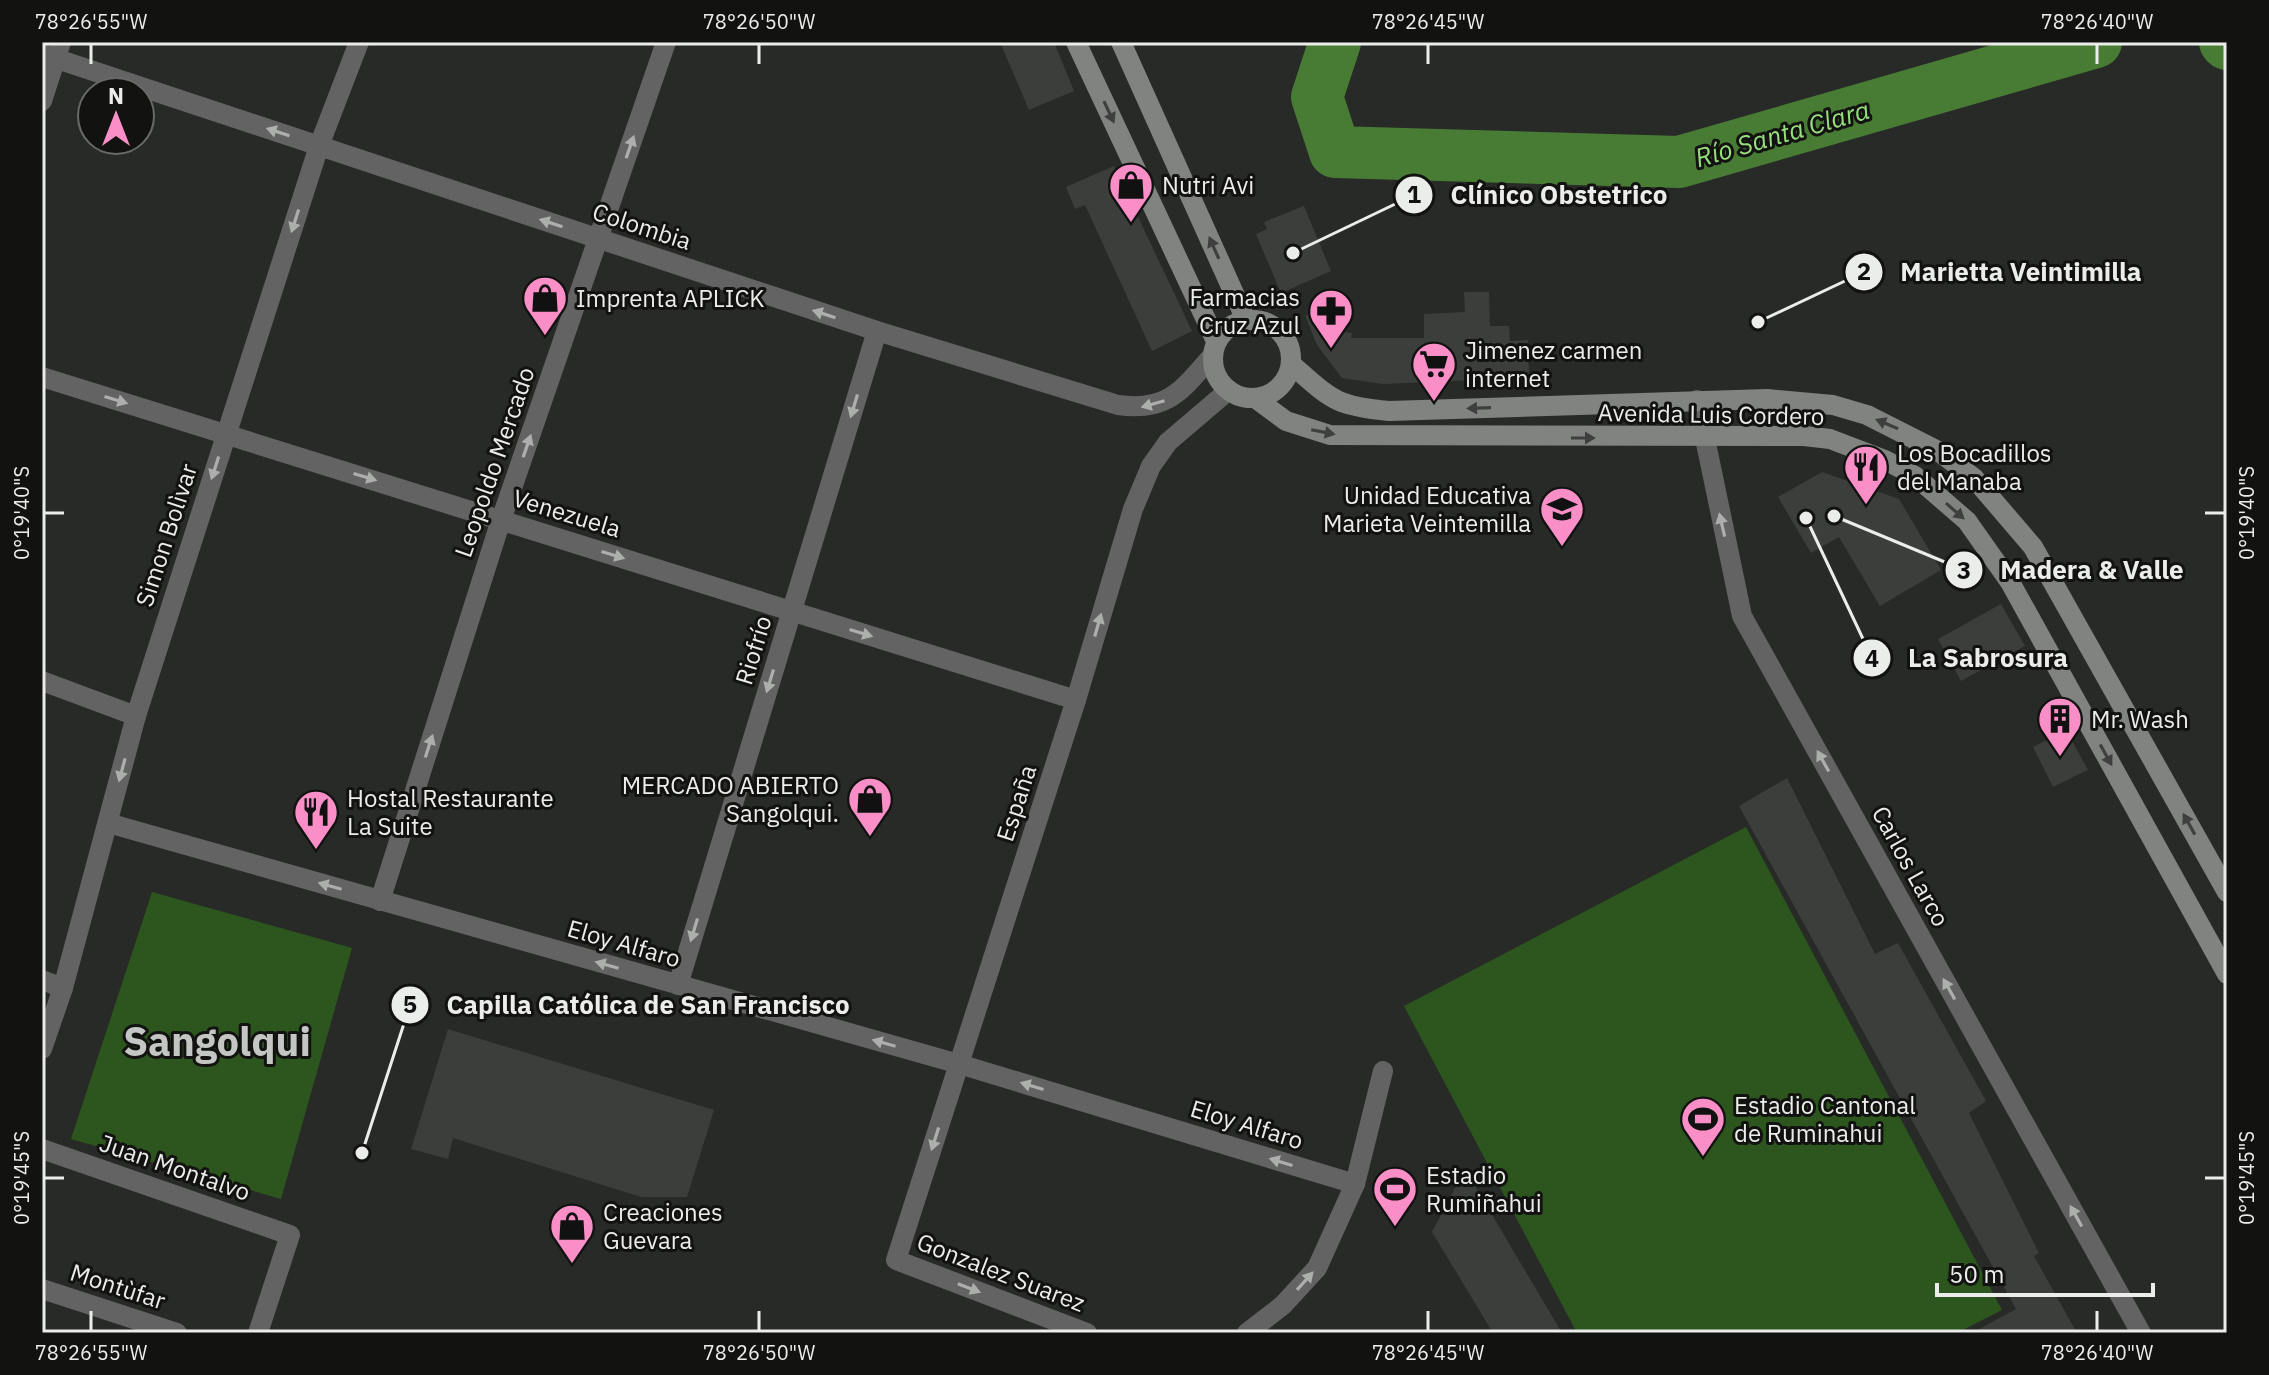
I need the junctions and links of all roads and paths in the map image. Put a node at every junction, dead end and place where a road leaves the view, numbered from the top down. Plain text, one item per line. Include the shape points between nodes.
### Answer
1 (359, 42) edge
2 (666, 42) edge
3 (1076, 42) edge
4 (1121, 42) edge
5 (53, 52) edge
6 (42, 101) edge
7 (319, 146) junction
8 (598, 238) junction
9 (1246, 320) junction
10 (877, 331) junction
11 (1214, 349) junction
12 (1291, 364) junction
13 (42, 377) edge
14 (1229, 390) junction
15 (1255, 398) junction
16 (1697, 400) junction
17 (226, 434) junction
18 (1702, 438) junction
19 (501, 520) junction
20 (792, 611) junction
21 (42, 681) edge
22 (1076, 700) junction
23 (136, 716) junction
24 (108, 823) junction
25 (2227, 892) edge
26 (380, 901) junction
27 (2227, 974) edge
28 (42, 980) edge
29 (678, 985) junction
30 (63, 988) junction
31 (42, 1049) edge
32 (959, 1064) junction
33 (1383, 1071) dead end
34 (42, 1149) edge
35 (1355, 1184) junction
36 (896, 1260) joint
37 (42, 1289) edge
38 (177, 1333) edge
39 (258, 1333) edge
40 (1087, 1333) edge
41 (1247, 1333) edge
42 (2141, 1333) edge

1 - 7 street, Simon Bolìvar
8 -> 2 street, Leopoldo Mercado
3 -> 11 main road
9 -> 4 main road
5 - 6 street
7 -> 5 street, Colombia
8 -> 7 street, Colombia
7 -> 17 street, Simon Bolìvar
10 -> 8 street, Colombia
19 -> 8 street, Leopoldo Mercado
9 - 11 main road via 1234,323
9 - 12 main road via 1280,331
11 -> 10 street, Colombia via 1175,396 1140,408
10 -> 20 street, Riofrío
11 - 14 main road via 1216,375
12 - 15 main road via 1275,390
16 -> 12 main road, Avenida Luis Cordero via 1389,411 1341,405
13 -> 17 street, Venezuela
14 - 15 main road
22 -> 14 street, España via 1133,509 1151,466 1168,442
15 -> 18 main road, Avenida Luis Cordero via 1286,421 1330,435
16 - 18 street, Carlos Larco
25 -> 16 main road, Avenida Luis Cordero via 2033,547 1974,478 1898,428 1833,405
17 -> 19 street, Venezuela
17 -> 23 street, Simon Bolìvar
18 -> 27 main road, Avenida Luis Cordero via 1804,436 1853,446 1915,476 1967,521 2010,582
42 -> 18 street, Carlos Larco via 1742,616
19 -> 20 street, Venezuela
26 -> 19 street, Leopoldo Mercado
20 -> 22 street, Venezuela
20 -> 29 street, Riofrío
21 - 23 street
22 - 32 street, España
23 -> 24 street, Simon Bolìvar
26 -> 24 street, Eloy Alfaro
24 - 30 street, Simon Bolìvar
29 -> 26 street, Eloy Alfaro
28 - 30 street
32 -> 29 street, Eloy Alfaro
30 - 31 street, Simon Bolìvar
35 -> 32 street, Eloy Alfaro
32 -> 36 street, España
33 - 35 street
34 - 39 street, Juan Montalvo via 290,1235
41 -> 35 street via 1317,1268
36 -> 40 street, Gonzalez Suarez
37 - 38 street, Montùfar

